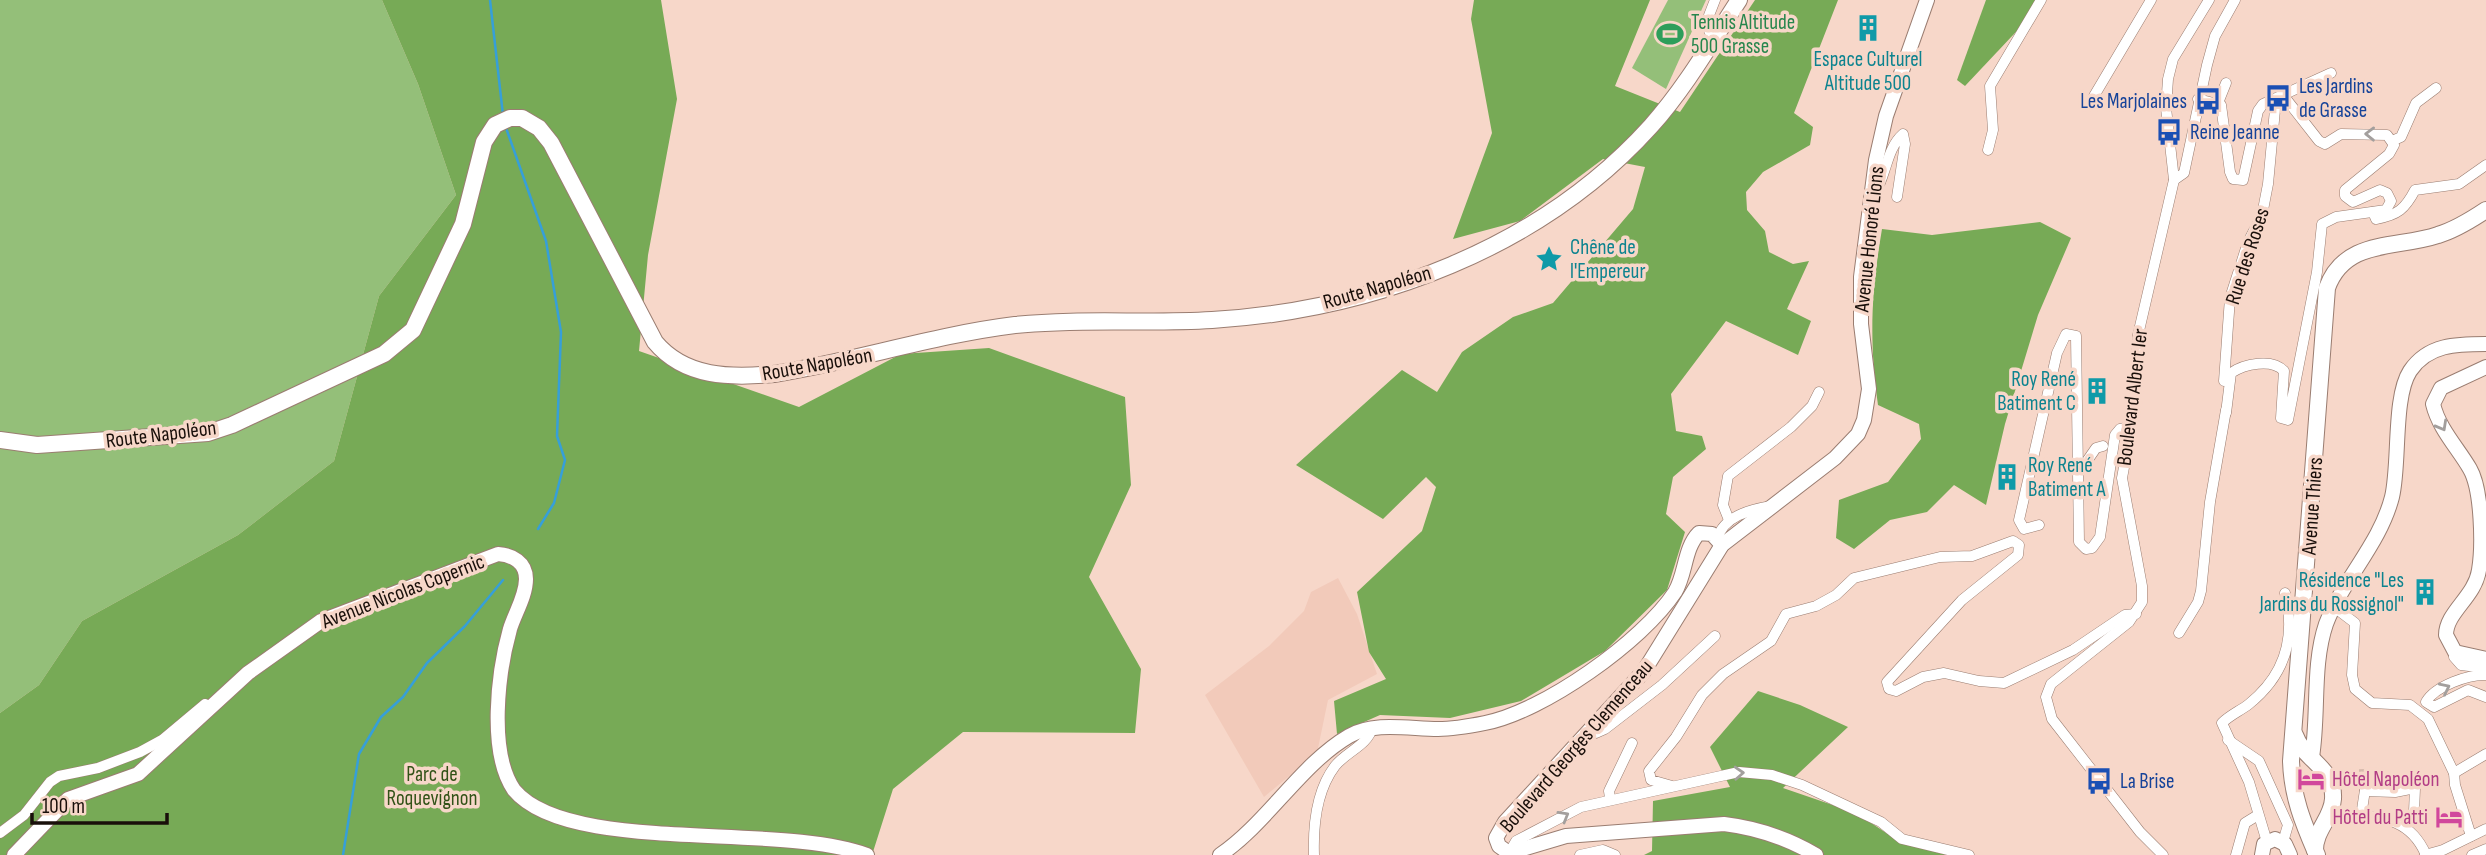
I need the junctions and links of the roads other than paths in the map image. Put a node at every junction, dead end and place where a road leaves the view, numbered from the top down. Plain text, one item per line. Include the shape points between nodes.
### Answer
1 (1714, 0) edge
2 (1739, 0) edge
3 (1927, 0) edge
4 (2041, 0) edge
5 (2151, 0) edge
6 (2209, 0) edge
7 (2235, 0) edge
8 (1713, 40) junction
9 (2331, 73) dead end
10 (2227, 83) dead end
11 (2436, 88) dead end
12 (2094, 96) dead end
13 (2280, 97) junction
14 (2198, 99) junction
15 (2218, 103) junction
16 (2392, 141) junction
17 (1988, 150) dead end
18 (2486, 165) edge
19 (2174, 180) junction
20 (1871, 197) junction
21 (1897, 197) dead end
22 (2486, 210) edge
23 (2374, 212) junction
24 (2319, 305) junction
25 (2486, 344) edge
26 (2486, 367) edge
27 (1819, 392) dead end
28 (2226, 414) junction
29 (2131, 428) junction
30 (0, 440) edge
31 (2103, 446) dead end
32 (2080, 471) junction
33 (1772, 506) junction
34 (1729, 520) junction
35 (2039, 524) dead end
36 (1720, 542) junction
37 (2285, 593) dead end
38 (2334, 607) junction
39 (2136, 614) junction
40 (2179, 633) dead end
41 (1715, 636) dead end
42 (2455, 652) junction
43 (2486, 659) edge
44 (2486, 668) edge
45 (2486, 675) edge
46 (2486, 696) edge
47 (213, 705) junction
48 (1372, 728) junction
49 (1591, 730) junction
50 (2295, 735) junction
51 (2227, 739) junction
52 (1632, 743) dead end
53 (2486, 754) edge
54 (2312, 757) junction
55 (2292, 771) junction
56 (2454, 773) junction
57 (1672, 786) junction
58 (1610, 799) junction
59 (2414, 812) dead end
60 (2258, 815) junction
61 (2300, 816) junction
62 (2361, 816) junction
63 (2326, 817) junction
64 (2486, 829) edge
65 (0, 834) edge
66 (2471, 836) junction
67 (2264, 848) edge
68 (2486, 849) edge
69 (2287, 851) edge
70 (2316, 852) edge
71 (1509, 853) edge
72 (2157, 853) edge
73 (2445, 853) edge
74 (14, 855) edge
75 (867, 855) edge
76 (1220, 855) edge
77 (1314, 855) edge
78 (1580, 855) edge
79 (1615, 855) edge
80 (1816, 855) edge
81 (1969, 855) edge
82 (2236, 855) edge
83 (2426, 855) edge
84 (2472, 855) edge

1 - 8 street via 1706,23
2 - 8 main road, Route Napoléon
3 - 20 street, Avenue Honoré Lions via 1886,116
4 - 17 street via 1990,86 1993,130
5 - 12 street
6 - 19 street via 2173,59 2168,79 2166,107
7 - 14 street via 2215,36
8 - 30 main road, Route Napoléon via 1652,125 1594,181 1525,230 1430,273 1331,302 1267,313 1214,320 1014,326 754,376 693,369 659,346 551,144 532,122 510,118 495,125 485,138 463,224 427,305 413,330 390,351 208,433 37,445
9 - 13 street
10 - 15 street
11 - 16 street via 2416,103 2401,137
13 - 15 street via 2258,111 2246,176 2237,181 2230,172 2223,110
16 -> 13 street via 2387,135 2342,134 2325,144 2319,142
13 - 28 street, Rue des Roses via 2262,215 2230,299
14 - 15 street
14 - 19 street via 2184,173
16 - 23 street via 2389,154 2345,190 2349,200 2358,202 2384,191 2391,201 2386,210
18 - 23 street via 2459,184 2415,190 2405,208 2393,216 2376,219
19 - 29 street, Boulevard Albert Ier via 2138,335
20 - 21 street via 1882,184 1895,141 1903,134
20 - 33 street, Avenue Honoré Lions via 1861,277 1869,389 1864,420 1848,447
22 - 24 main road, Avenue Thiers via 2436,236 2357,252 2342,262
23 - 24 street via 2336,217 2322,224
24 - 28 street, Rue des Roses via 2288,420 2281,418 2284,370 2274,363 2231,373
24 - 50 main road, Avenue Thiers
25 - 38 street via 2440,347 2423,356 2409,373 2402,394 2395,481 2385,521
26 -> 42 street via 2441,388 2432,404 2471,470 2479,500 2476,586 2446,629
27 - 34 street via 1791,427 1728,476 1723,505
28 - 40 street, Rue des Roses via 2210,502 2202,591
29 - 32 street via 2120,429 2116,435 2100,537 2086,549 2079,542
29 - 39 street, Boulevard Albert Ier via 2122,478 2143,586
31 - 32 street via 2096,448
32 - 35 street via 2077,336 2071,333 2063,338 2057,353 2019,520 2024,529
33 - 34 street
33 - 36 street, Avenue Honoré Lions
34 - 36 street via 1720,528
36 - 48 street via 1705,532 1693,539 1675,592 1618,653 1526,708 1465,727
36 - 49 street, Boulevard Georges Clemenceau via 1644,671
37 - 51 street via 2290,615 2287,653 2277,673 2250,703 2222,723
38 - 54 street via 2323,637
38 - 56 street via 2355,623 2354,689 2372,703 2410,705 2428,719
39 - 57 street via 2125,615 2073,650 2004,683 1944,673 1923,677 1896,691 1889,689 1887,681 1962,600 2018,555 2019,545 2013,541 1972,556 1940,557 1854,578 1816,606 1786,614 1771,641 1723,674 1702,695 1649,771 1651,780
39 - 72 street via 2051,684 2046,697 2052,719
41 - 49 street via 1605,729
42 - 43 street
42 - 44 street via 2461,665
46 -> 45 street via 2468,690 2434,707 2426,702 2449,685
47 - 65 street via 205,704 140,752 59,776
47 - 74 street, Avenue Nicolas Copernic via 138,774 68,799
47 - 75 street, Avenue Nicolas Copernic via 248,673 321,621 489,557 508,554 520,563 526,580 504,650 496,741 502,767 524,800 558,821 608,834 832,844
48 - 76 street via 1336,746
48 - 77 street via 1370,738 1335,767 1321,795 1313,827
49 - 71 street, Boulevard Georges Clemenceau via 1498,832 1497,842
50 - 54 main road
50 - 55 main road, Avenue Thiers
51 - 60 street via 2249,782
51 - 69 street via 2259,761 2288,825
52 - 58 street via 1609,791
53 - 56 street
54 - 55 main road
54 - 63 main road via 2330,779 2333,797
55 - 61 main road, Avenue Thiers
56 - 66 street
57 - 58 street
57 -> 81 street via 1739,772 1772,775 1842,802 1902,839
71 -> 58 street via 1516,841 1581,807
59 - 62 street via 2415,788 2365,790
60 - 67 street
60 - 82 street via 2245,823
61 - 63 main road via 2308,823
61 - 70 main road, Avenue Thiers
62 - 63 street
62 - 83 street via 2407,827
63 - 70 main road
64 - 66 street
66 - 73 street
67 - 69 street via 2275,839
68 - 84 street
71 - 80 street, Boulevard Georges Clemenceau via 1566,836 1714,824 1761,830
73 - 83 street
78 - 79 street via 1603,850

